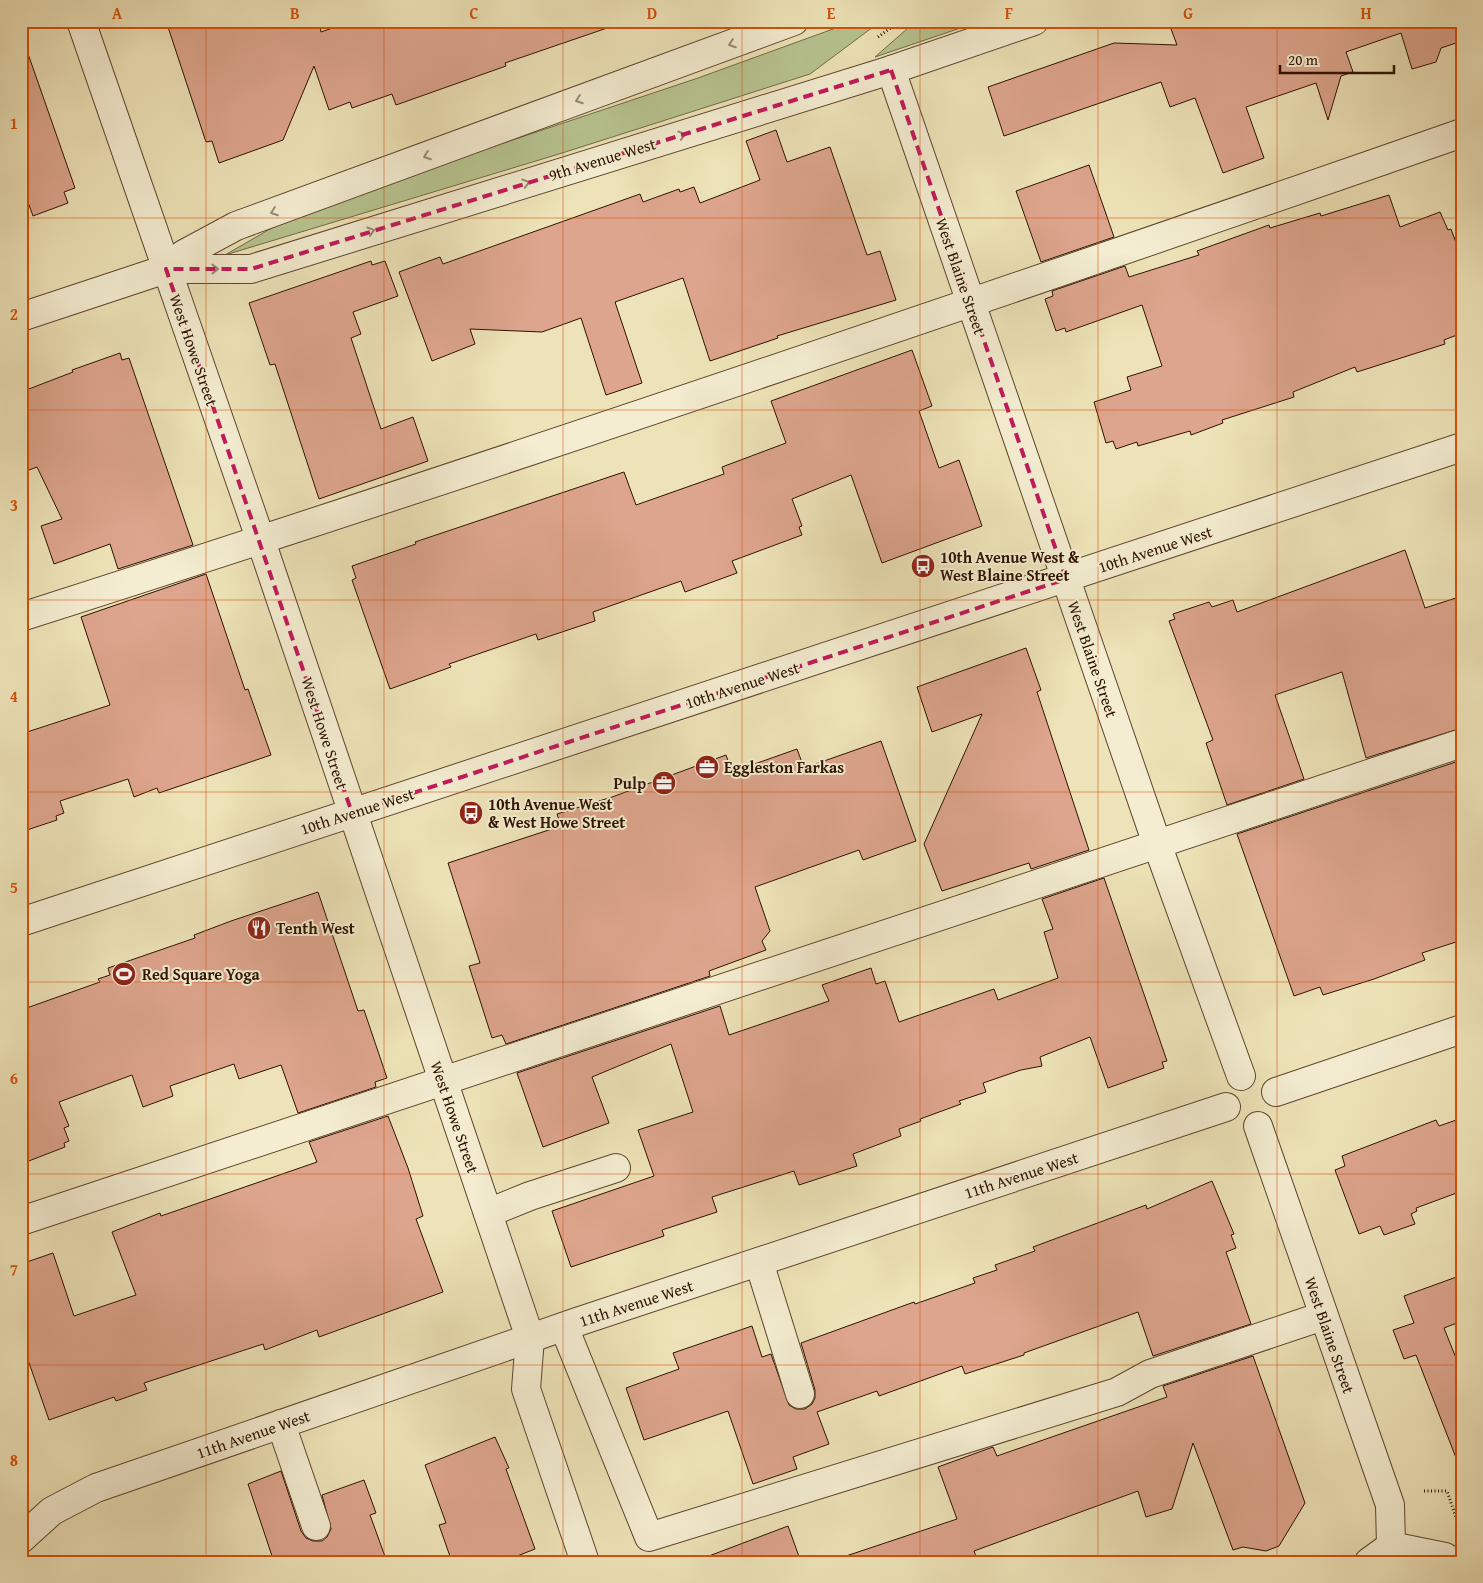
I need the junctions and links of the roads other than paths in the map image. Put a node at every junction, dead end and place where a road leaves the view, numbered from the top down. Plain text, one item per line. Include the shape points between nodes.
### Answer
1 (81, 21) edge
2 (794, 21) edge
3 (1034, 21) edge
4 (890, 70) junction
5 (1462, 133) edge
6 (166, 269) junction
7 (971, 304) junction
8 (21, 317) edge
9 (1462, 447) edge
10 (261, 540) junction
11 (1066, 579) junction
12 (21, 617) edge
13 (1462, 744) edge
14 (352, 813) junction
15 (1157, 844) junction
16 (21, 922) edge
17 (1462, 1029) edge
18 (1241, 1076) junction
19 (443, 1080) junction
20 (1276, 1092) junction
21 (1226, 1107) junction
22 (1258, 1126) junction
23 (616, 1168) dead end
24 (488, 1213) junction
25 (21, 1222) edge
26 (759, 1262) junction
27 (1323, 1316) junction
28 (564, 1327) junction
29 (530, 1338) junction
30 (800, 1394) dead end
31 (281, 1424) junction
32 (316, 1526) dead end
33 (21, 1538) edge
34 (1392, 1546) junction
35 (585, 1562) edge
36 (1369, 1562) edge
37 (1453, 1562) edge

1 - 6 street, West Howe Street
2 -> 6 street, 9th Avenue West via 236,226 184,254
3 - 4 street, 9th Avenue West
6 -> 4 street, 9th Avenue West via 251,269
4 - 7 street, West Blaine Street
5 - 7 street
6 - 8 street, 9th Avenue West
6 - 10 street, West Howe Street
7 - 10 street
7 - 11 street, West Blaine Street
9 - 11 street, 10th Avenue West
10 - 12 street
10 - 14 street, West Howe Street
11 - 14 street, 10th Avenue West
11 - 15 street, West Blaine Street
13 - 15 street
14 - 16 street, 10th Avenue West
14 - 19 street, West Howe Street
15 - 18 street, West Blaine Street
15 - 19 street
17 - 20 street
18 - 20 street via 1263,1076
18 - 21 street via 1230,1084 1226,1092
19 - 24 street, West Howe Street
19 - 25 street
20 - 22 street via 1278,1105 1275,1113 1270,1120
21 - 22 street via 1238,1124
21 - 26 street, 11th Avenue West
22 - 27 street, West Blaine Street
23 - 24 street
24 - 29 street, West Howe Street
26 - 28 street, 11th Avenue West
26 - 30 street
27 - 28 street via 1150,1374 1117,1392 649,1537
27 - 34 street, West Blaine Street via 1390,1505
28 - 29 street, 11th Avenue West
29 - 31 street, 11th Avenue West
29 - 35 street, West Howe Street via 526,1389
31 - 32 street
31 - 33 street, 11th Avenue West via 96,1488 52,1511
34 - 36 street
34 - 37 street

